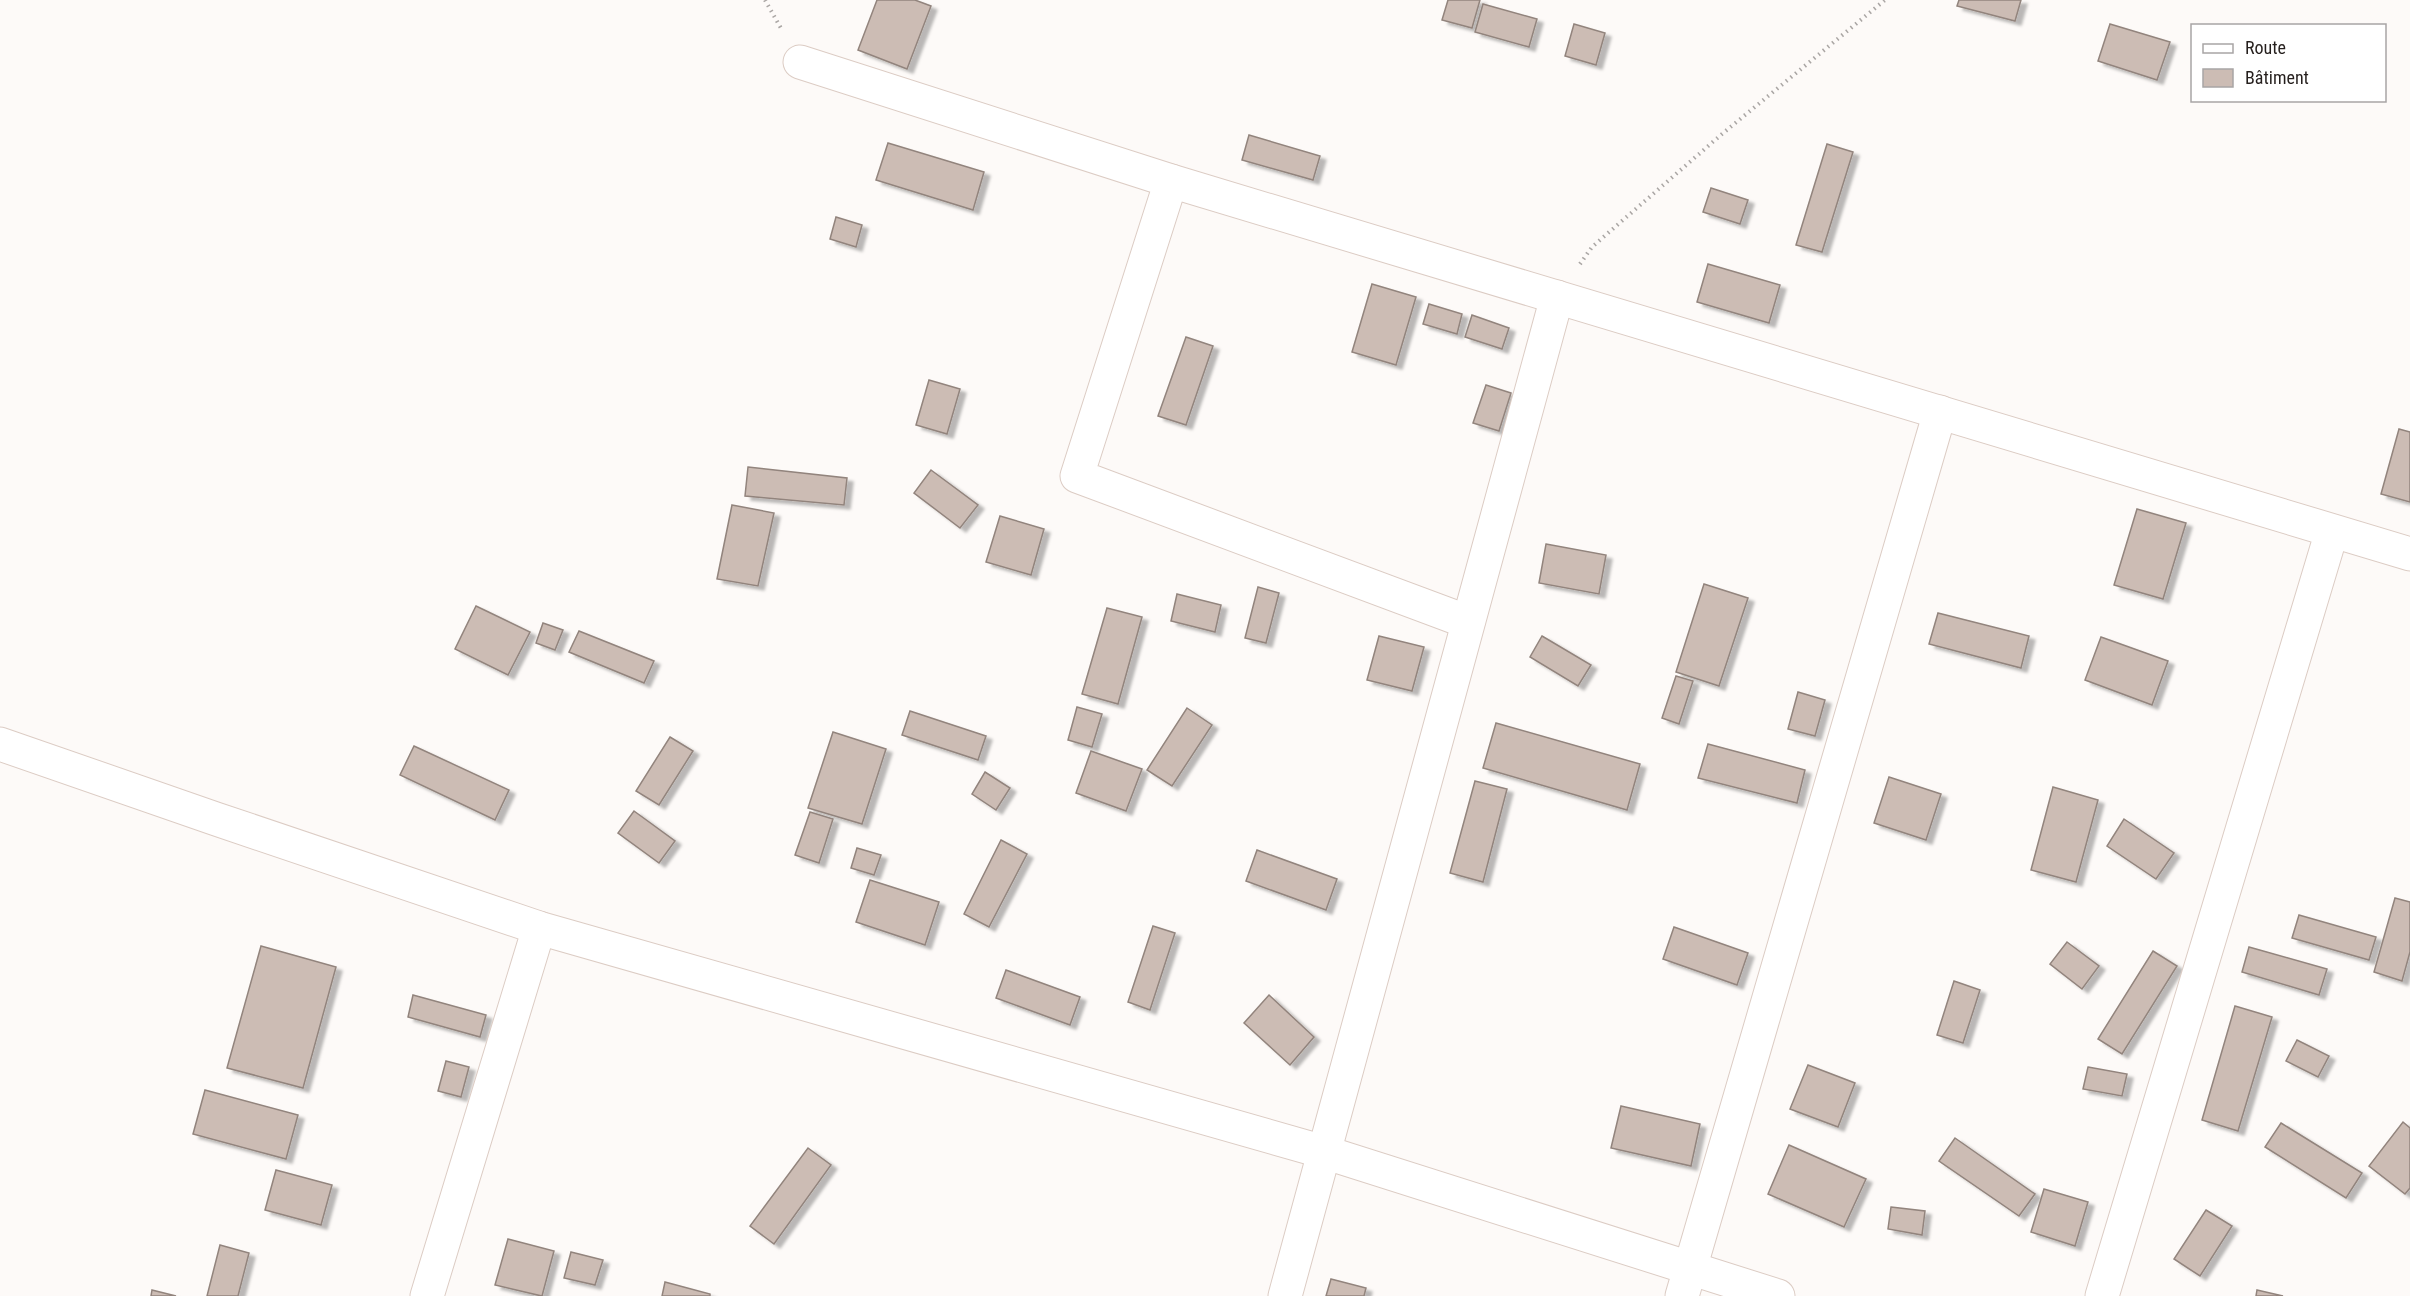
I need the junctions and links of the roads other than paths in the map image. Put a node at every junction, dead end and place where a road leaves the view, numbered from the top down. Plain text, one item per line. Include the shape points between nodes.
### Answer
1 (800, 62) dead end
2 (1171, 181) junction
3 (1557, 297) junction
4 (1940, 412) junction
5 (2332, 531) junction
6 (2410, 554) edge
7 (1468, 622) junction
8 (0, 744) edge
9 (539, 928) junction
10 (1324, 1152) junction
11 (1686, 1282) edge
12 (427, 1296) edge
13 (1285, 1296) edge
14 (1778, 1296) edge
15 (2102, 1296) edge

1 - 2 street
2 - 3 street
2 - 7 street via 1077,476
3 - 4 street
3 - 7 street
4 - 5 street
4 - 11 street
5 - 6 street
5 - 15 street
7 - 10 street
8 - 9 street
9 - 10 street
9 - 12 street
10 - 11 street
10 - 13 street
11 - 14 street

